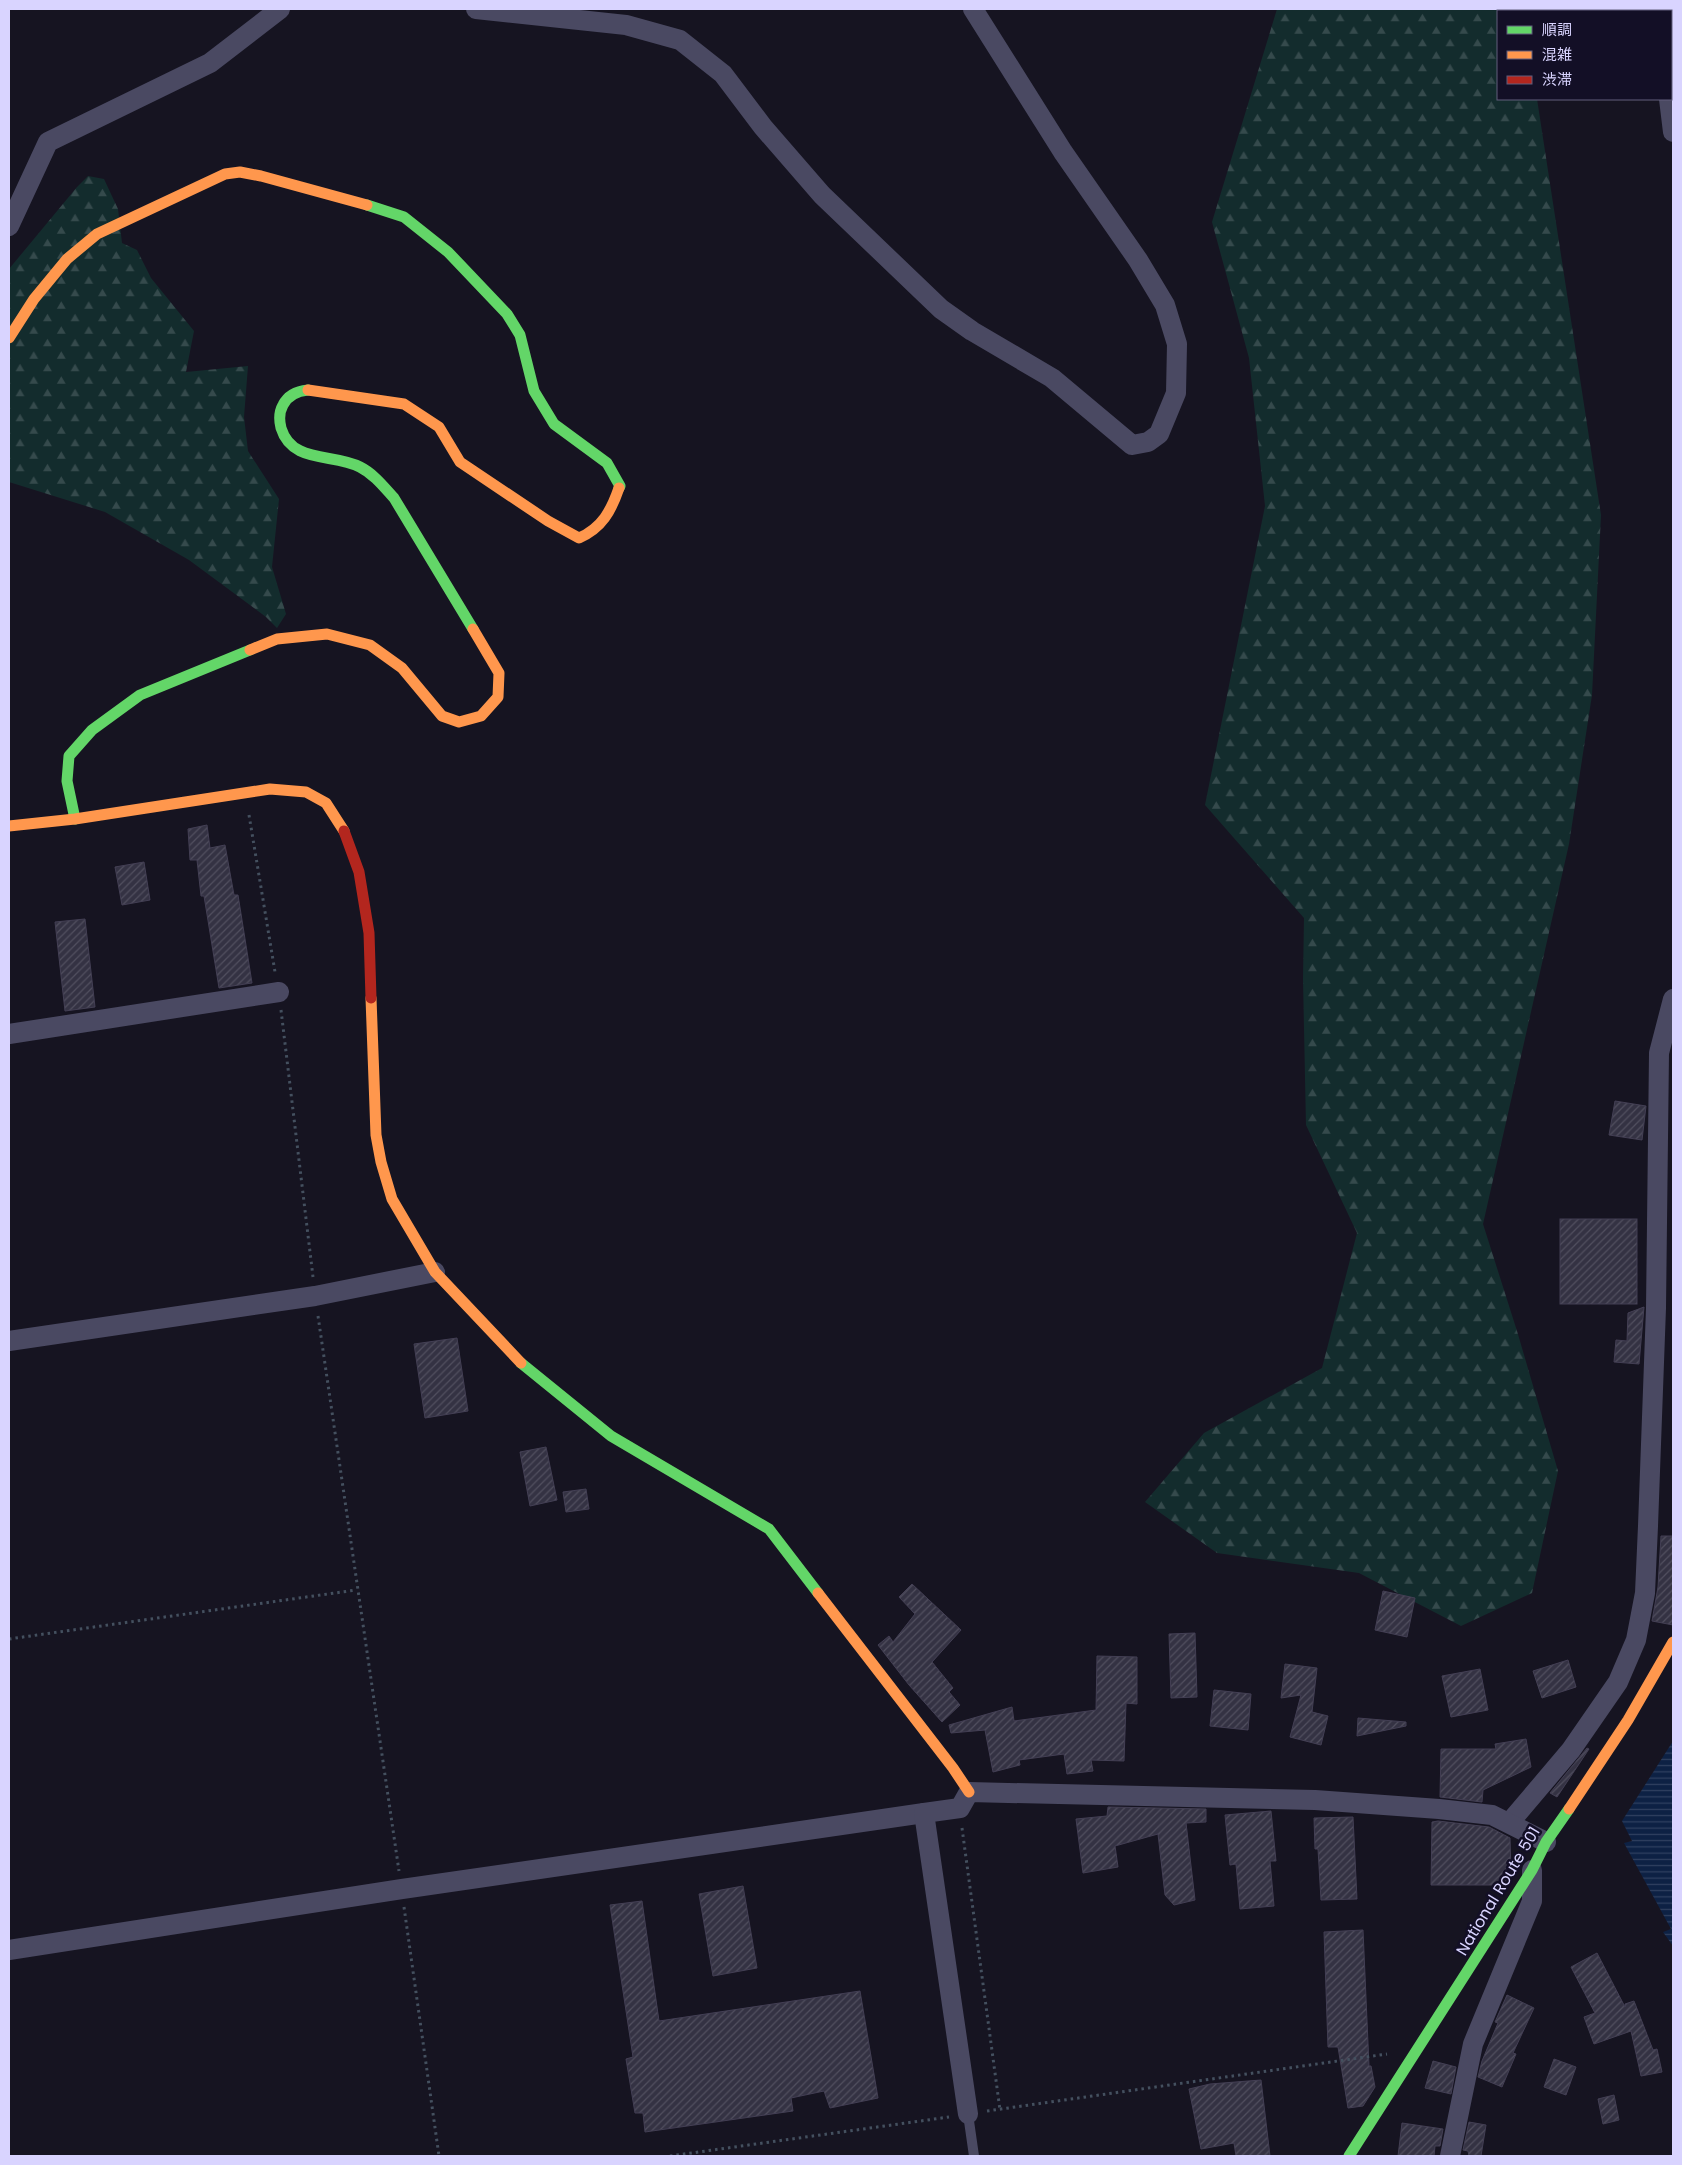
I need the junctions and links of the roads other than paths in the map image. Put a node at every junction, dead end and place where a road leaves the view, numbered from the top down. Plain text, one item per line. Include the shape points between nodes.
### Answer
1 (280, 9) edge
2 (476, 9) edge
3 (973, 9) edge
4 (1669, 100) edge
5 (1673, 132) edge
6 (9, 226) edge
7 (9, 338) edge
8 (75, 819) junction
9 (9, 826) edge
10 (279, 992) road end
11 (1673, 999) edge
12 (9, 1034) edge
13 (435, 1272) junction
14 (9, 1341) edge
15 (1673, 1642) edge
16 (964, 1800) junction
17 (924, 1813) junction
18 (1510, 1822) junction
19 (1546, 1842) junction
20 (1532, 1870) junction
21 (9, 1950) edge
22 (968, 2114) joint
23 (974, 2156) edge
24 (1349, 2156) edge
25 (1450, 2156) edge

1 - 6 street via 210,63 48,142
2 - 3 street via 626,25 680,40 724,74 822,195 941,309 1052,378 1132,445 1148,442 1159,434 1176,394 1177,344 1165,306
4 - 5 street
7 - 8 main road via 34,299 68,259 97,234 225,174 240,172 261,176 404,217 448,252 507,314 520,335 534,391 554,424 607,463 620,486 610,512 592,533 579,538 460,462 440,427 404,404 295,391 282,404 279,422 288,441 298,451 356,464 394,498 499,673 498,697 481,716 459,722 442,716 402,668 370,645 327,634 277,639 140,695 92,730 69,756 67,781
8 - 9 main road
8 - 13 main road via 270,789 306,792 326,804 343,827 359,872 368,933 376,1135 381,1162 392,1199
10 - 12 street
11 - 18 street via 1659,1053 1656,1308 1649,1516 1645,1593 1636,1640 1618,1682 1571,1750
13 - 14 street via 315,1296
13 - 16 main road via 513,1356 611,1436 769,1529 953,1768
15 - 19 main road, National Route 501 via 1628,1720
16 - 17 street
16 - 18 street via 1315,1800 1492,1815
17 - 21 street
17 - 22 street
18 - 19 street
19 - 20 main road, National Route 501
20 - 24 main road, National Route 501
20 - 25 street via 1532,1901 1473,2044
22 - 23 lane

